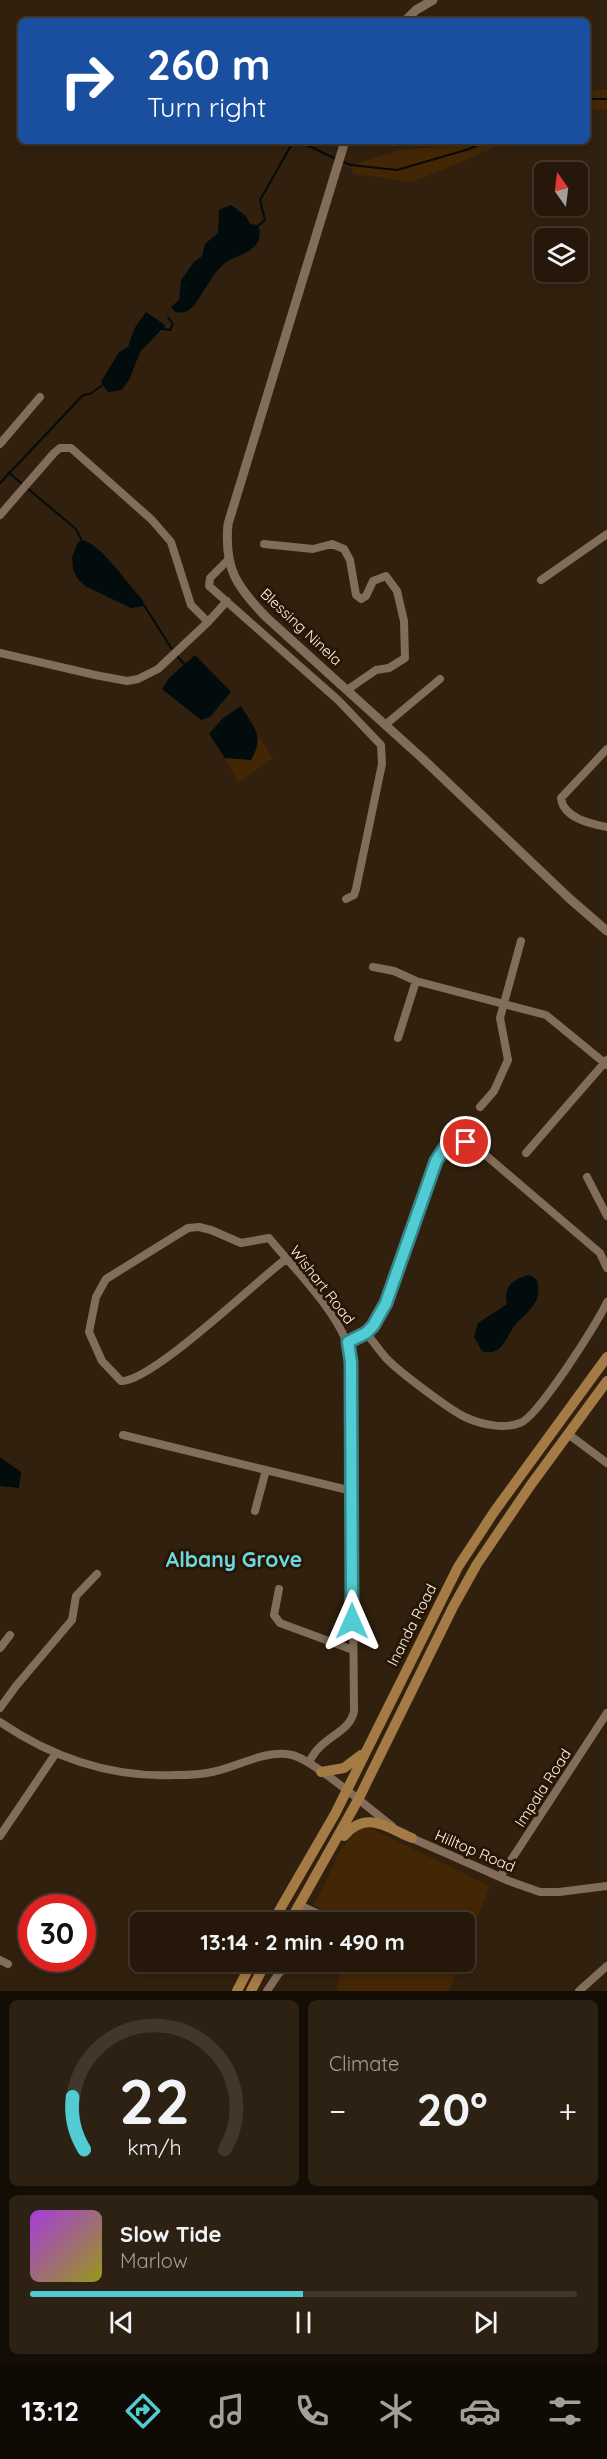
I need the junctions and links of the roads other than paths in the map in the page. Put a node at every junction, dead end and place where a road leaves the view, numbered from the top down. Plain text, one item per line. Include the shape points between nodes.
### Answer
1 (433, 0) edge
2 (408, 18) edge
3 (344, 144) edge
4 (40, 397) dead end
5 (0, 444) edge
6 (0, 515) edge
7 (607, 534) edge
8 (264, 544) dead end
9 (228, 560) junction
10 (541, 580) dead end
11 (227, 601) junction
12 (208, 622) junction
13 (0, 653) edge
14 (440, 679) dead end
15 (346, 690) junction
16 (385, 725) junction
17 (607, 749) edge
18 (607, 827) edge
19 (346, 899) dead end
20 (607, 931) edge
21 (520, 941) dead end
22 (373, 967) dead end
23 (416, 981) junction
24 (504, 1003) junction
25 (399, 1038) dead end
26 (606, 1063) edge
27 (480, 1107) dead end
28 (526, 1153) dead end
29 (587, 1177) dead end
30 (607, 1216) edge
31 (286, 1258) junction
32 (607, 1268) edge
33 (607, 1302) edge
34 (366, 1333) junction
35 (348, 1342) junction
36 (607, 1357) edge
37 (607, 1381) edge
38 (568, 1434) junction
39 (123, 1435) dead end
40 (607, 1463) edge
41 (266, 1470) junction
42 (352, 1491) junction
43 (255, 1511) dead end
44 (97, 1574) dead end
45 (279, 1589) dead end
46 (10, 1635) dead end
47 (0, 1648) edge
48 (353, 1650) junction
49 (0, 1708) edge
50 (607, 1713) edge
51 (0, 1722) edge
52 (368, 1748) junction
53 (56, 1753) junction
54 (309, 1763) junction
55 (321, 1772) junction
56 (346, 1792) junction
57 (358, 1800) junction
58 (0, 1836) edge
59 (411, 1838) junction
60 (331, 1852) junction
61 (500, 1877) junction
62 (607, 1887) edge
63 (299, 1905) junction
64 (278, 1912) edge
65 (295, 1912) edge
66 (314, 1912) edge
67 (607, 1966) edge
68 (247, 1972) edge
69 (261, 1972) edge
70 (280, 1972) edge
71 (237, 1991) edge
72 (251, 1991) edge
73 (267, 1991) edge
74 (579, 1991) edge

1 - 2 street
3 - 9 street, Blessing Ninela via 228,524
4 - 5 street
6 - 12 street via 60,448 71,448 152,520 171,542 191,605
7 - 10 street
8 - 15 street via 313,549 332,544 344,549 350,560 356,595 361,599 373,581 386,576 397,591 404,621 405,658 389,668 376,670
9 - 11 street via 208,581
9 - 15 street, Blessing Ninela via 244,595
11 - 12 street
11 - 19 street via 338,700 381,745 382,764 356,889
12 - 13 street via 149,674 127,681
14 - 16 street
15 - 16 street, Blessing Ninela
16 - 20 street, Blessing Ninela
17 - 18 street via 561,798 571,814
21 - 24 street
22 - 23 street
23 - 24 street
23 - 25 street
24 - 26 street via 546,1015
24 - 27 street via 500,1018 508,1060 494,1091
26 - 28 street
29 - 30 street
31 - 31 street, Wishart Road via 269,1238 241,1243 211,1230 188,1228 112,1273 96,1297 88,1326 90,1339 102,1361 121,1381 135,1377 193,1337
31 - 35 street, Wishart Road via 339,1323
32 - 34 street via 600,1253 482,1152 466,1142 446,1146 436,1161 386,1303
33 - 34 street via 601,1317 543,1400 523,1423 504,1427 467,1418 387,1359
34 - 35 street
35 - 42 street, Wishart Road
36 - 52 main road, Inanda Road via 458,1567
37 - 38 main road, Inanda Road
38 - 40 street
38 - 57 main road, Inanda Road via 466,1583
39 - 41 street
41 - 42 street
41 - 43 street
42 - 48 street, Wishart Road
44 - 49 street via 78,1593 72,1620
45 - 48 street via 274,1615 279,1623
46 - 47 street
48 - 54 street, Wishart Road via 352,1717 317,1748
50 - 61 street, Impala Road
51 - 53 street, Hilltop Road
52 - 55 main road via 351,1765
52 - 56 main road, Inanda Road
53 - 54 street, Hilltop Road via 106,1770 139,1775 201,1774 273,1754 292,1755
53 - 58 street
54 - 55 street, Hilltop Road
55 - 56 street, Hilltop Road
56 - 57 street, Hilltop Road
56 - 64 main road, Inanda Road
57 - 59 street, Hilltop Road
57 - 60 main road, Inanda Road
59 - 60 main road via 363,1821 352,1826
59 - 61 street, Hilltop Road
60 - 63 main road, Inanda Road
61 - 62 street, Hilltop Road via 549,1893
63 - 65 main road, Inanda Road
63 - 66 street
67 - 74 street
68 - 71 main road
69 - 72 main road
70 - 73 street

